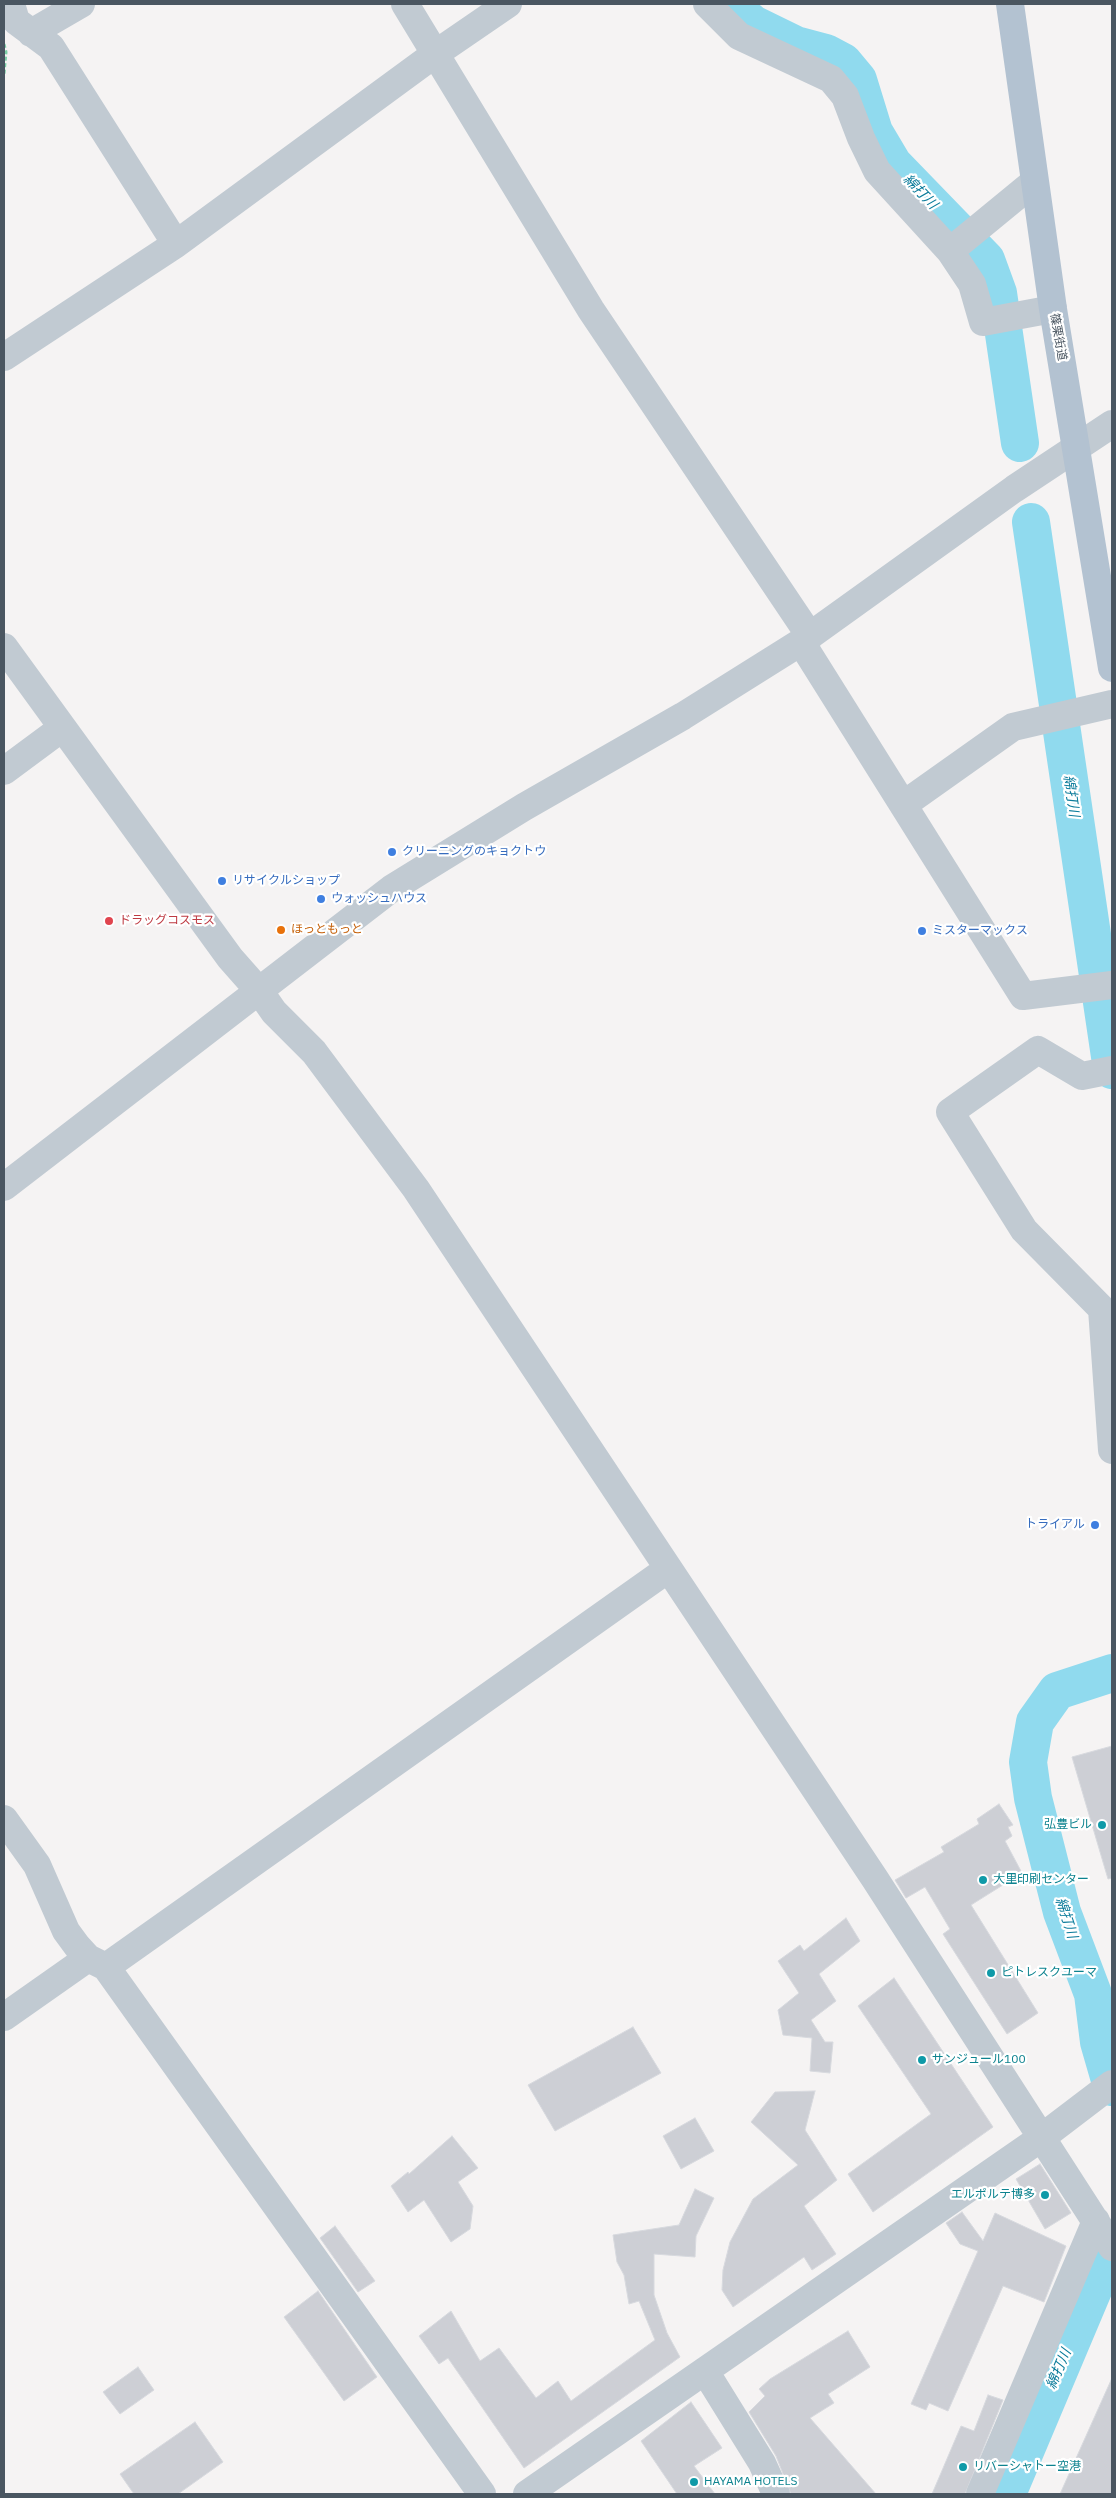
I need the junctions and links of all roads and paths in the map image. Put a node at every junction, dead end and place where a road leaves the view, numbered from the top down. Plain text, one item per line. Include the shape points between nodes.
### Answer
1 (11, 4) edge
2 (81, 4) edge
3 (405, 4) edge
4 (508, 4) edge
5 (707, 4) edge
6 (1010, 4) edge
7 (31, 33) junction
8 (4, 44) edge
9 (435, 54) junction
10 (4, 74) edge
11 (1034, 182) junction
12 (959, 243) junction
13 (176, 244) junction
14 (1053, 309) junction
15 (4, 358) edge
16 (1112, 424) edge
17 (1077, 448) junction
18 (805, 639) junction
19 (4, 647) edge
20 (1112, 668) edge
21 (1112, 704) edge
22 (62, 728) junction
23 (4, 771) edge
24 (903, 805) junction
25 (1112, 985) edge
26 (260, 992) junction
27 (1112, 1070) edge
28 (4, 1187) edge
29 (1112, 1450) edge
30 (668, 1569) junction
31 (4, 1819) edge
32 (97, 1962) junction
33 (4, 2017) edge
34 (1103, 2090) edge
35 (1041, 2138) junction
36 (1105, 2235) edge
37 (705, 2371) junction
38 (482, 2494) edge
39 (527, 2494) edge
40 (776, 2494) edge
41 (980, 2494) edge

1 - 7 street via 16,21
2 - 7 street
3 - 9 street
4 - 9 street
5 - 12 street via 739,36 831,79 845,96 877,171
6 - 11 main road, 篠栗街道
7 - 13 street via 51,47
8 - 10 path
9 - 13 street
9 - 18 street via 592,310
11 - 12 street
11 - 14 main road, 篠栗街道
12 - 14 street via 983,322
13 - 15 street
14 - 17 main road, 篠栗街道
16 - 17 street
17 - 18 street via 1014,489
17 - 20 main road, 篠栗街道
18 - 24 street
18 - 26 street via 683,716 524,807 391,889
19 - 22 street
21 - 24 street via 1014,727
22 - 23 street
22 - 26 street via 230,958
24 - 25 street via 1023,996
26 - 28 street
26 - 30 street via 274,1012 314,1052 416,1189
27 - 29 street via 1082,1076 1038,1050 950,1112 1024,1230 1102,1309
30 - 32 street
30 - 35 street via 869,1870
31 - 32 street via 37,1865 66,1931
32 - 33 street
32 - 38 street
34 - 35 street
35 - 36 street
35 - 37 street
36 - 41 street
37 - 39 street
37 - 40 street via 762,2463

